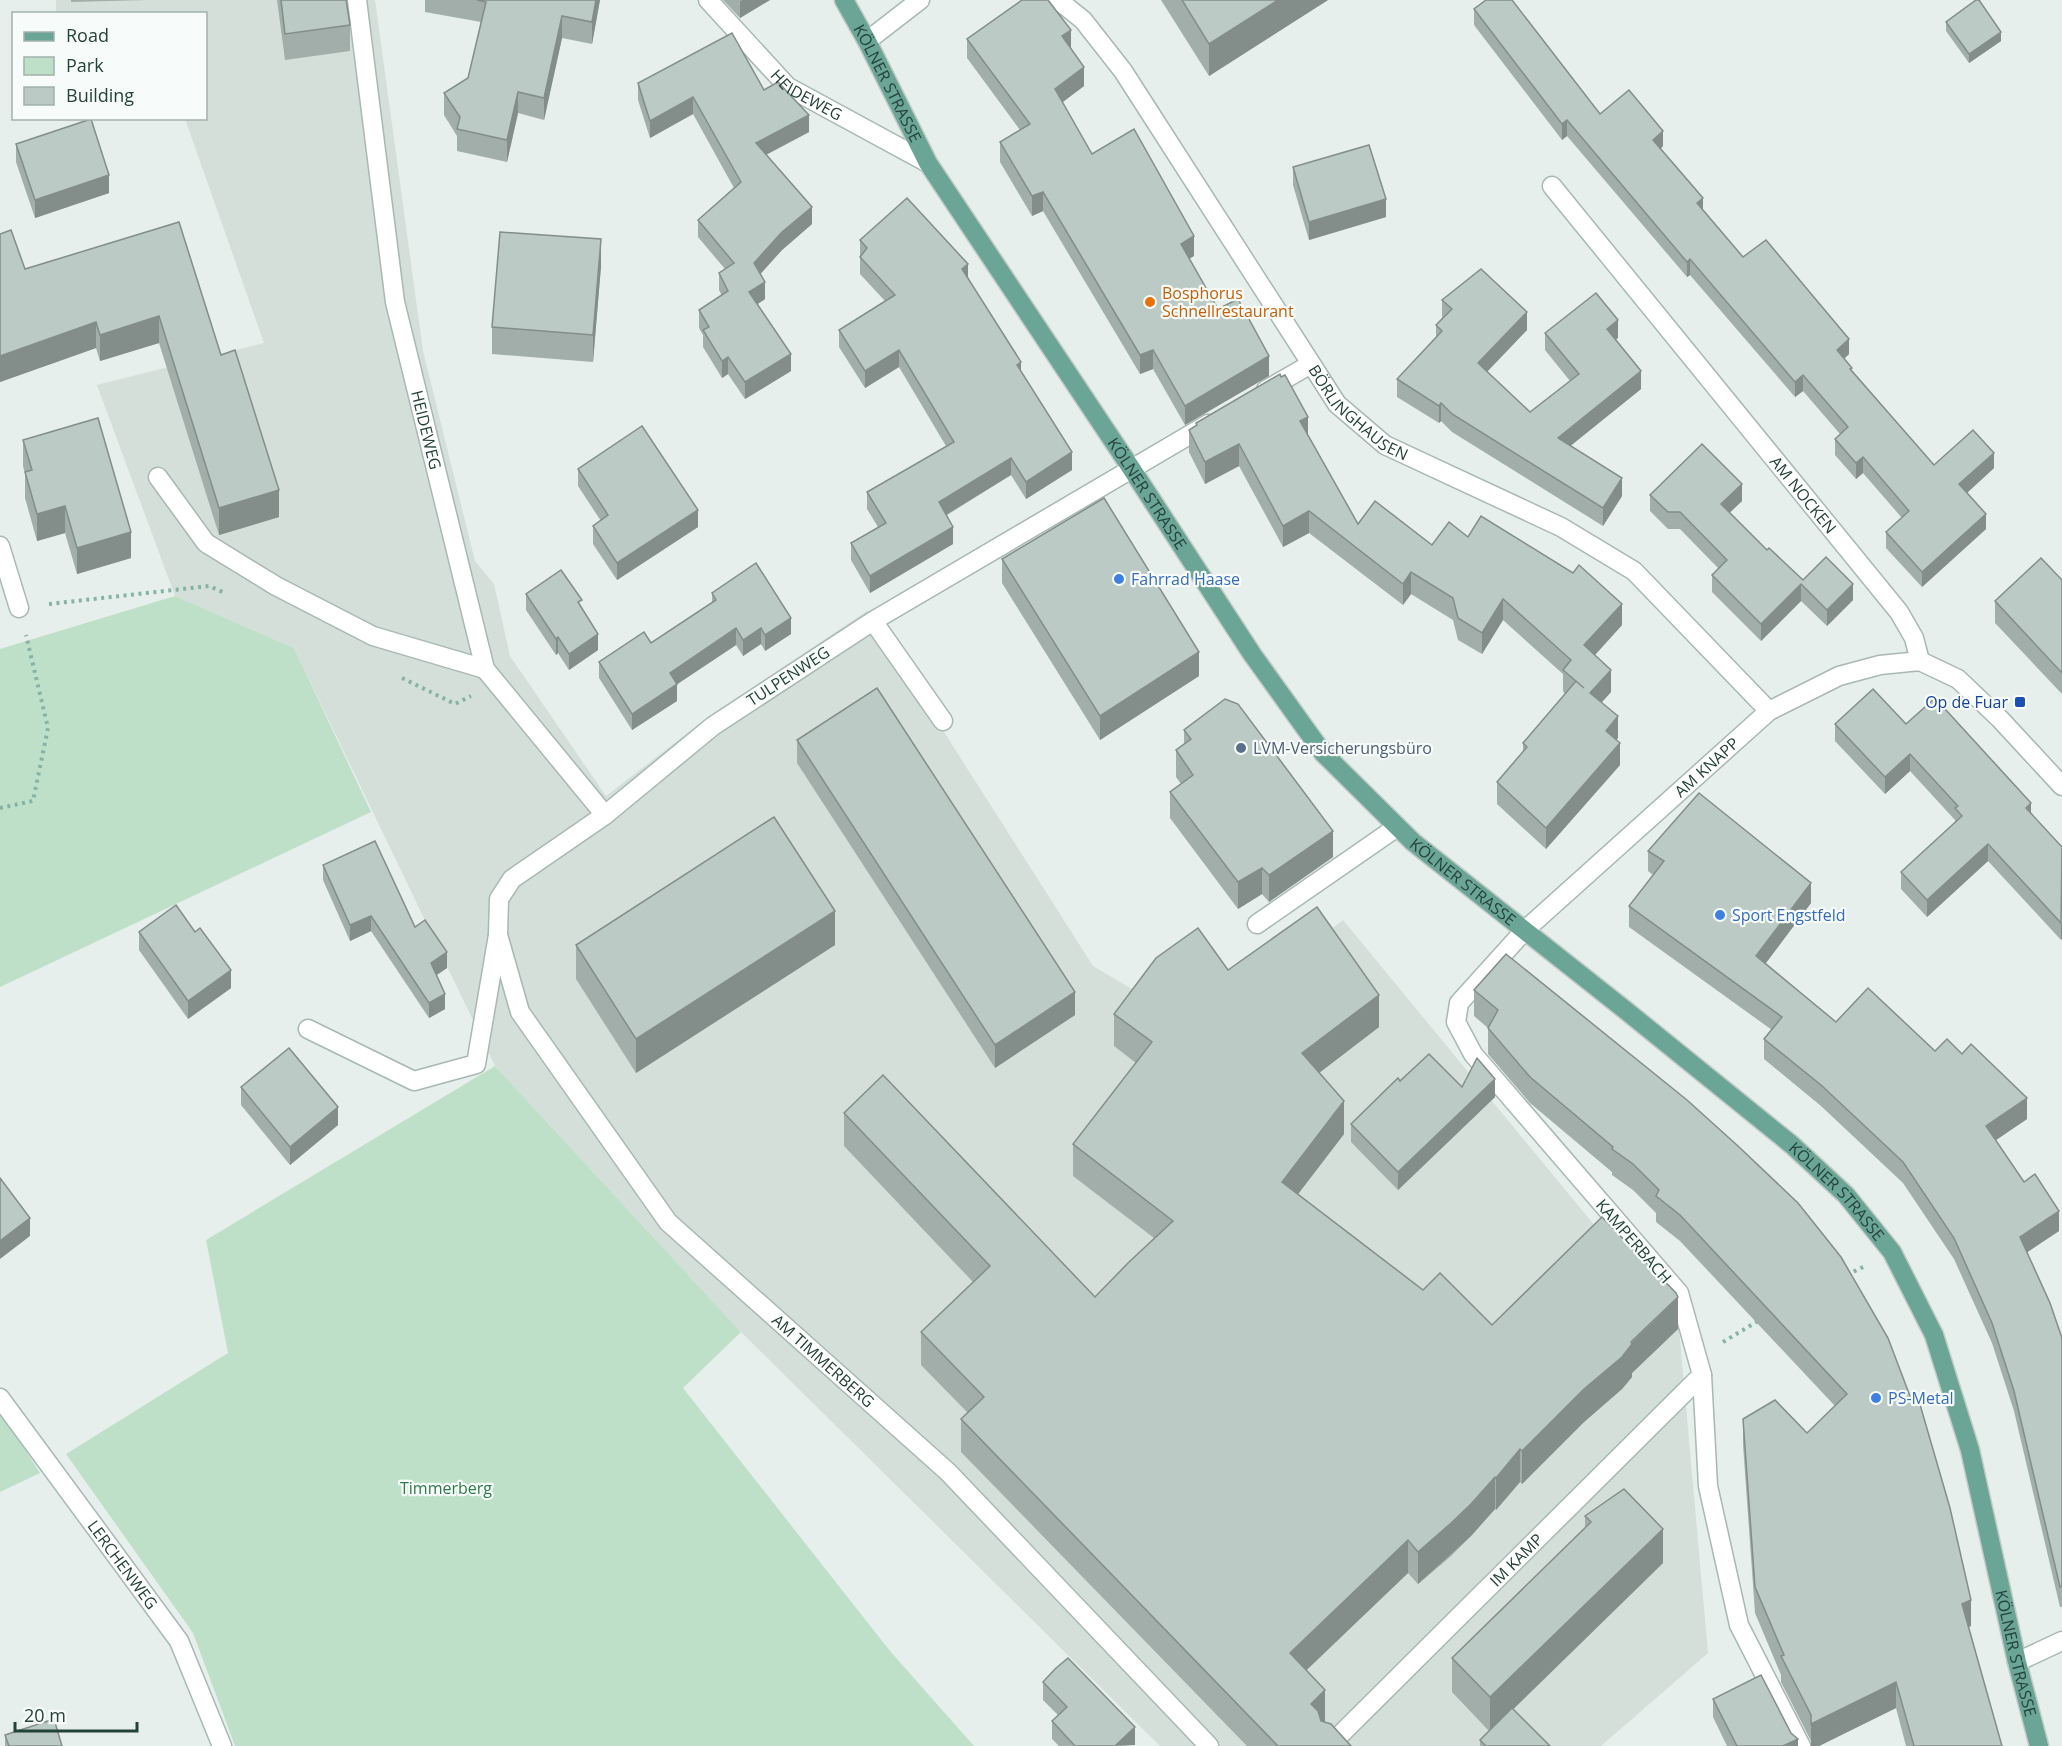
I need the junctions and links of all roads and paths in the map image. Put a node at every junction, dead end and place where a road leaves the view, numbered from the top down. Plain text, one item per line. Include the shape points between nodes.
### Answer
1 (357, 0) edge
2 (708, 0) edge
3 (844, 0) edge
4 (920, 0) edge
5 (1058, 0) edge
6 (867, 41) junction
7 (928, 162) junction
8 (1552, 186) dead end
9 (1311, 364) junction
10 (1251, 399) edge
11 (1221, 416) edge
12 (1131, 468) junction
13 (158, 477) dead end
14 (0, 546) edge
15 (231, 596) dead end
16 (19, 608) junction
17 (873, 621) junction
18 (1920, 662) junction
19 (485, 669) junction
20 (391, 673) dead end
21 (497, 683) junction
22 (1769, 711) junction
23 (943, 721) dead end
24 (2062, 786) edge
25 (0, 808) edge
26 (605, 815) junction
27 (1397, 827) junction
28 (1257, 924) dead end
29 (1524, 931) junction
30 (498, 935) junction
31 (308, 1029) dead end
32 (1892, 1252) junction
33 (1840, 1278) edge
34 (1758, 1321) edge
35 (1748, 1326) dead end
36 (1702, 1375) junction
37 (0, 1398) edge
38 (2062, 1641) edge
39 (2017, 1662) junction
40 (222, 1746) edge
41 (1209, 1746) edge
42 (1329, 1746) edge
43 (1801, 1746) edge
44 (2039, 1746) edge

1 - 19 street, HEIDEWEG via 395,302
2 - 7 street, HEIDEWEG via 788,87
3 - 6 main road, KÖLNER STRASSE
4 - 6 street
5 - 9 street, BÖRLINGHAUSEN via 1083,20 1123,71
6 - 7 main road, KÖLNER STRASSE
7 - 12 main road, KÖLNER STRASSE
8 - 18 street, AM NOCKEN via 1899,612 1914,638
9 - 10 street
9 - 22 street, BÖRLINGHAUSEN via 1337,404 1385,446 1561,527 1634,571
11 - 12 street, TULPENWEG
12 - 17 street, TULPENWEG
12 - 27 main road, KÖLNER STRASSE via 1252,654 1323,753
13 - 19 street via 206,543 276,586 373,636
14 - 16 street
15 - 16 path via 209,586
16 - 25 path via 48,728 33,801
17 - 23 street
17 - 26 street, TULPENWEG via 713,726
18 - 22 street, AM KNAPP via 1880,665 1839,676
18 - 24 street via 1959,679
19 - 21 street, HEIDEWEG
20 - 21 path via 455,704
21 - 26 street, HEIDEWEG
22 - 29 street, AM KNAPP
26 - 30 street, TULPENWEG via 513,879 499,899
27 - 28 street
27 - 29 main road, KÖLNER STRASSE
29 - 32 main road, KÖLNER STRASSE via 1792,1145 1846,1195
29 - 36 street, KAMPERBACH via 1459,1003 1456,1022 1473,1054 1678,1293
30 - 31 street via 476,1064 414,1081
30 - 41 street, AM TIMMERBERG via 520,1012 668,1222 948,1472
32 - 33 path
32 - 39 main road, KÖLNER STRASSE via 1934,1335 1970,1450
34 - 35 path
36 - 42 street, IM KAMP
36 - 43 street, KAMPERBACH via 1708,1486 1739,1625
37 - 40 street, LERCHENWEG via 179,1641
38 - 39 street
39 - 44 main road, KÖLNER STRASSE

